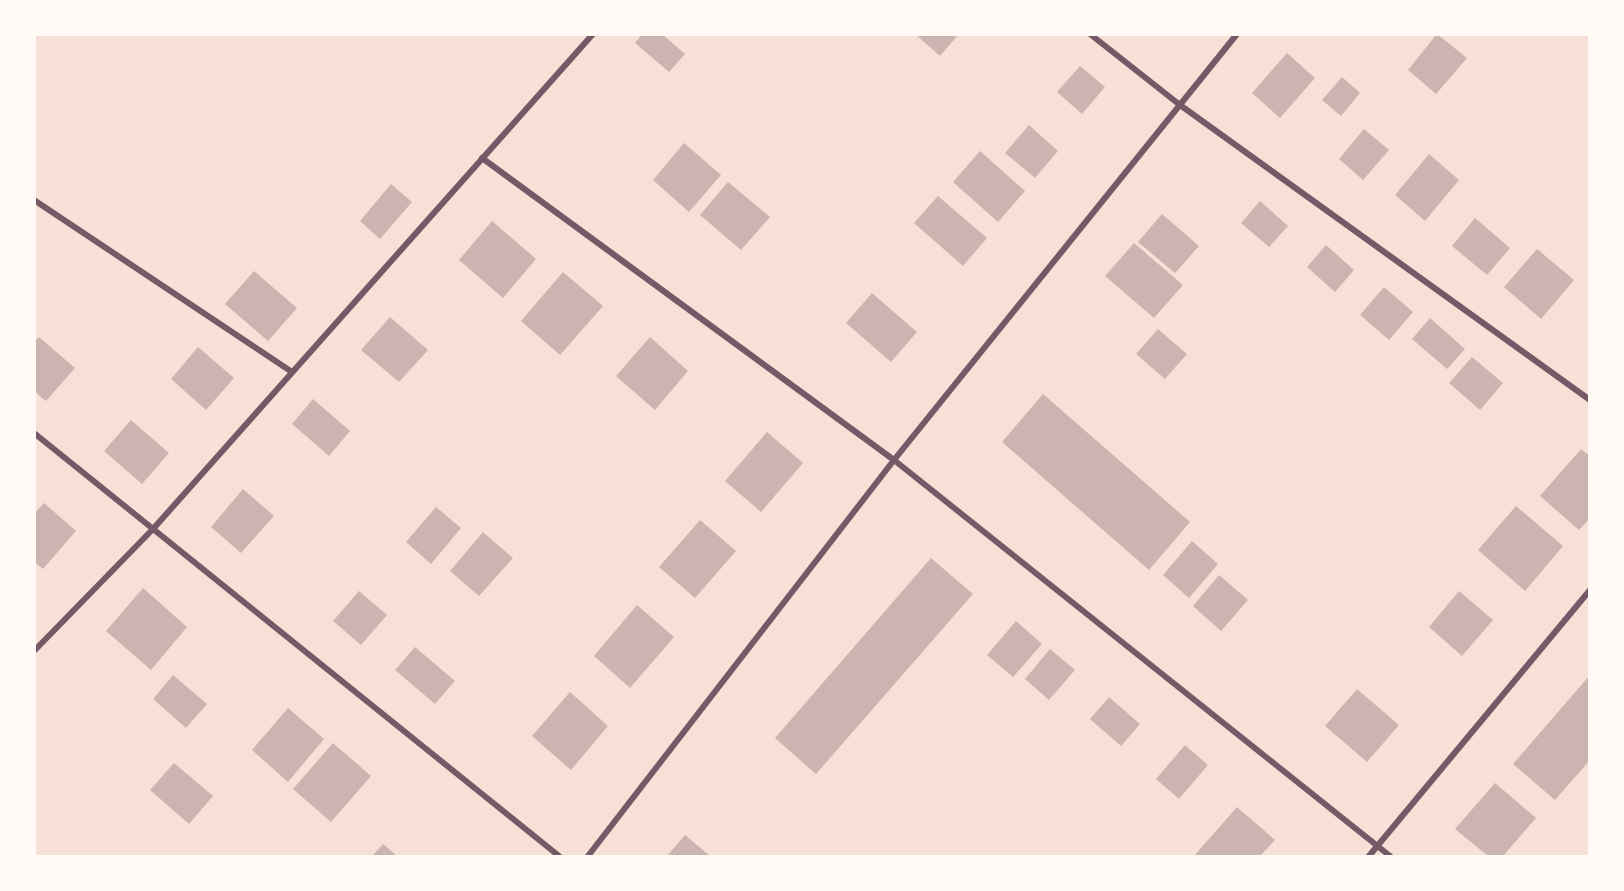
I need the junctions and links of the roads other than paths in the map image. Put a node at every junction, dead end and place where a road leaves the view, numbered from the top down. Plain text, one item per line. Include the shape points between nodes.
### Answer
1 (594, 34) edge
2 (1090, 34) edge
3 (1237, 34) edge
4 (1180, 105) junction
5 (482, 158) junction
6 (34, 200) edge
7 (292, 372) junction
8 (1590, 400) edge
9 (34, 433) edge
10 (894, 460) junction
11 (153, 528) junction
12 (1590, 590) edge
13 (34, 651) edge
14 (1377, 846) junction
15 (559, 856) edge
16 (588, 856) edge
17 (1369, 856) edge
18 (1390, 856) edge

1 - 5 street
2 - 4 street
3 - 4 street
4 - 8 street
4 - 10 street
5 - 7 street
5 - 10 street
6 - 7 street
7 - 11 street
9 - 11 street
10 - 14 street
10 - 16 street
11 - 13 street
11 - 15 street
12 - 14 street
14 - 17 street
14 - 18 street

